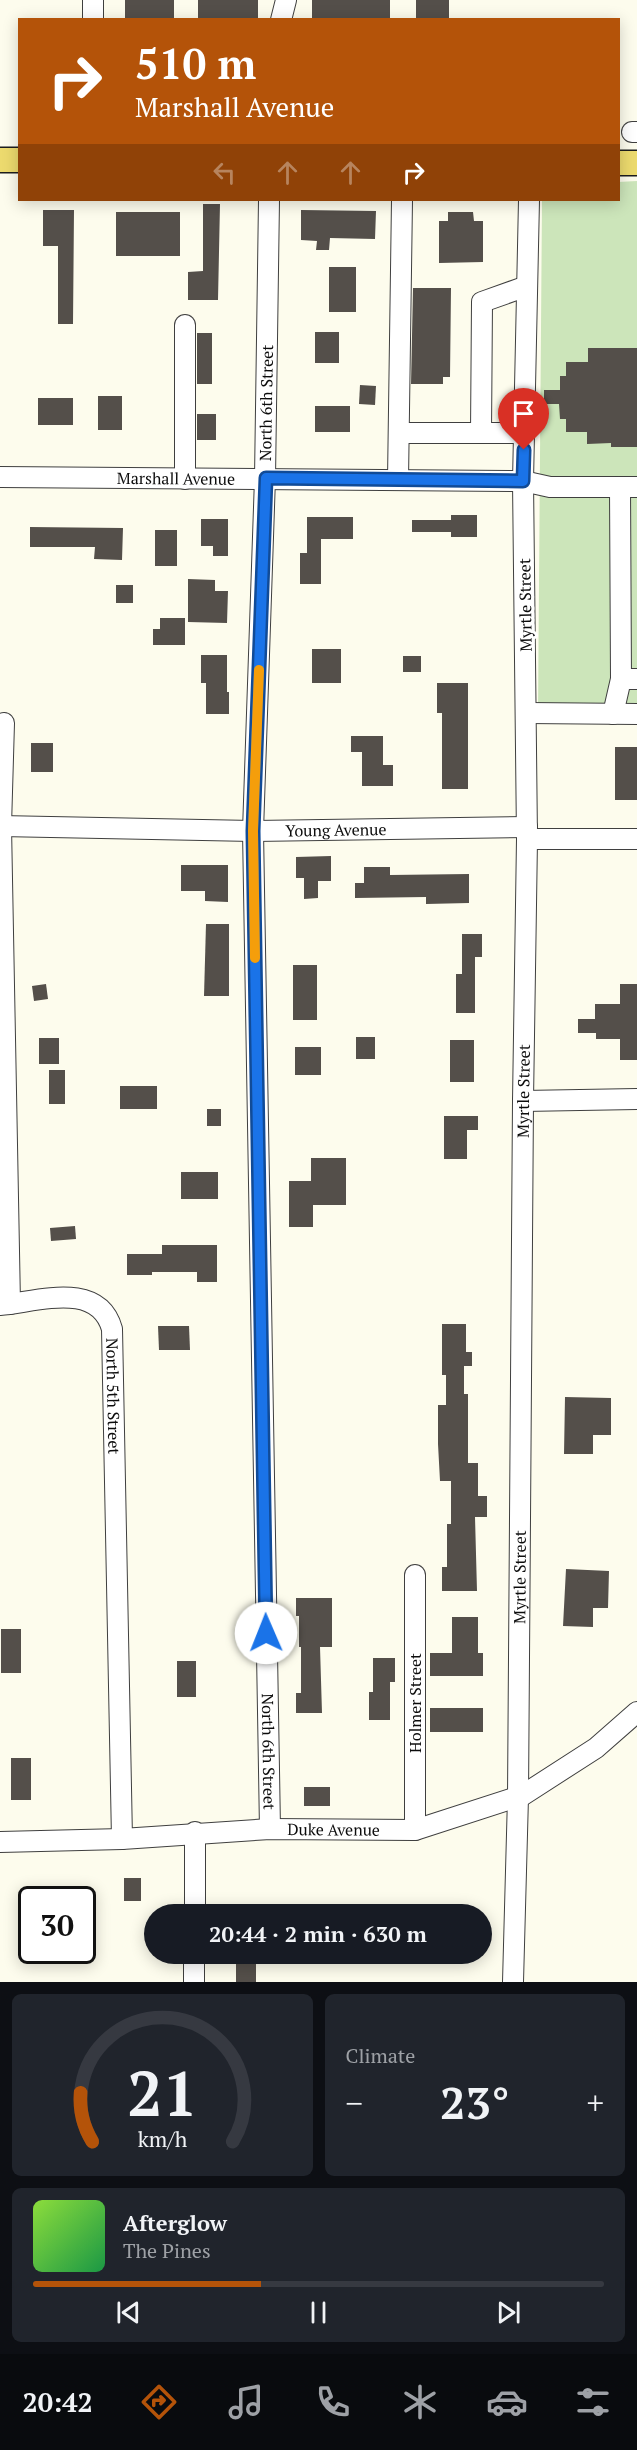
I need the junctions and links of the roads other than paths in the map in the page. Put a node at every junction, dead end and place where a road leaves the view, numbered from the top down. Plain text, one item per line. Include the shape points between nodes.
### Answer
1 (93, 0) edge
2 (286, 0) edge
3 (93, 18) edge
4 (282, 18) edge
5 (0, 160) edge
6 (18, 160) edge
7 (620, 163) edge
8 (637, 163) edge
9 (269, 201) edge
10 (402, 201) edge
11 (529, 201) edge
12 (528, 286) junction
13 (185, 325) dead end
14 (399, 433) junction
15 (481, 433) junction
16 (524, 434) junction
17 (0, 477) edge
18 (266, 478) junction
19 (185, 479) junction
20 (398, 480) junction
21 (523, 481) junction
22 (629, 487) edge
23 (629, 679) edge
24 (527, 713) junction
25 (613, 714) junction
26 (637, 714) edge
27 (4, 723) dead end
28 (1, 826) edge
29 (253, 831) junction
30 (527, 833) junction
31 (637, 839) edge
32 (637, 1099) edge
33 (523, 1101) junction
34 (5, 1304) edge
35 (415, 1575) dead end
36 (637, 1712) edge
37 (518, 1797) junction
38 (270, 1829) junction
39 (415, 1830) junction
40 (195, 1832) junction
41 (122, 1839) junction
42 (0, 1842) edge
43 (195, 1904) edge
44 (194, 1964) edge
45 (194, 1982) edge
46 (513, 1982) edge

1 - 3 street
2 - 4 street
5 - 6 main road
7 - 8 main road
9 - 18 street, North 6th Street
10 - 14 street
11 - 12 street, Myrtle Street
12 - 15 street via 482,302
12 - 16 street, Myrtle Street
13 - 19 street
14 - 15 street
14 - 20 street
15 - 16 street
16 - 21 street, Myrtle Street
17 - 19 street, Marshall Avenue
18 - 19 street, Marshall Avenue
18 - 20 street, Marshall Avenue
18 - 29 street, North 6th Street
20 - 21 street, Marshall Avenue
21 - 22 street, Marshall Avenue via 550,487
21 - 24 street, Myrtle Street
22 - 23 street
23 - 25 street
24 - 25 street
24 - 30 street, Myrtle Street
25 - 26 street
27 - 28 street, North 5th Street
28 - 29 street, Young Avenue
28 - 34 street, North 5th Street
29 - 30 street, Young Avenue
29 - 38 street, North 6th Street
30 - 31 street, Young Avenue
30 - 33 street, Myrtle Street
32 - 33 street
33 - 37 street, Myrtle Street
34 - 41 street, North 5th Street via 74,1296 101,1308 112,1329
35 - 39 street, Holmer Street
36 - 37 street, Duke Avenue via 596,1748
37 - 39 street, Duke Avenue
37 - 46 street, Myrtle Street
38 - 39 street, Duke Avenue
38 - 40 street, Duke Avenue
40 - 41 street, Duke Avenue
40 - 43 street
41 - 42 street, Duke Avenue
44 - 45 street

